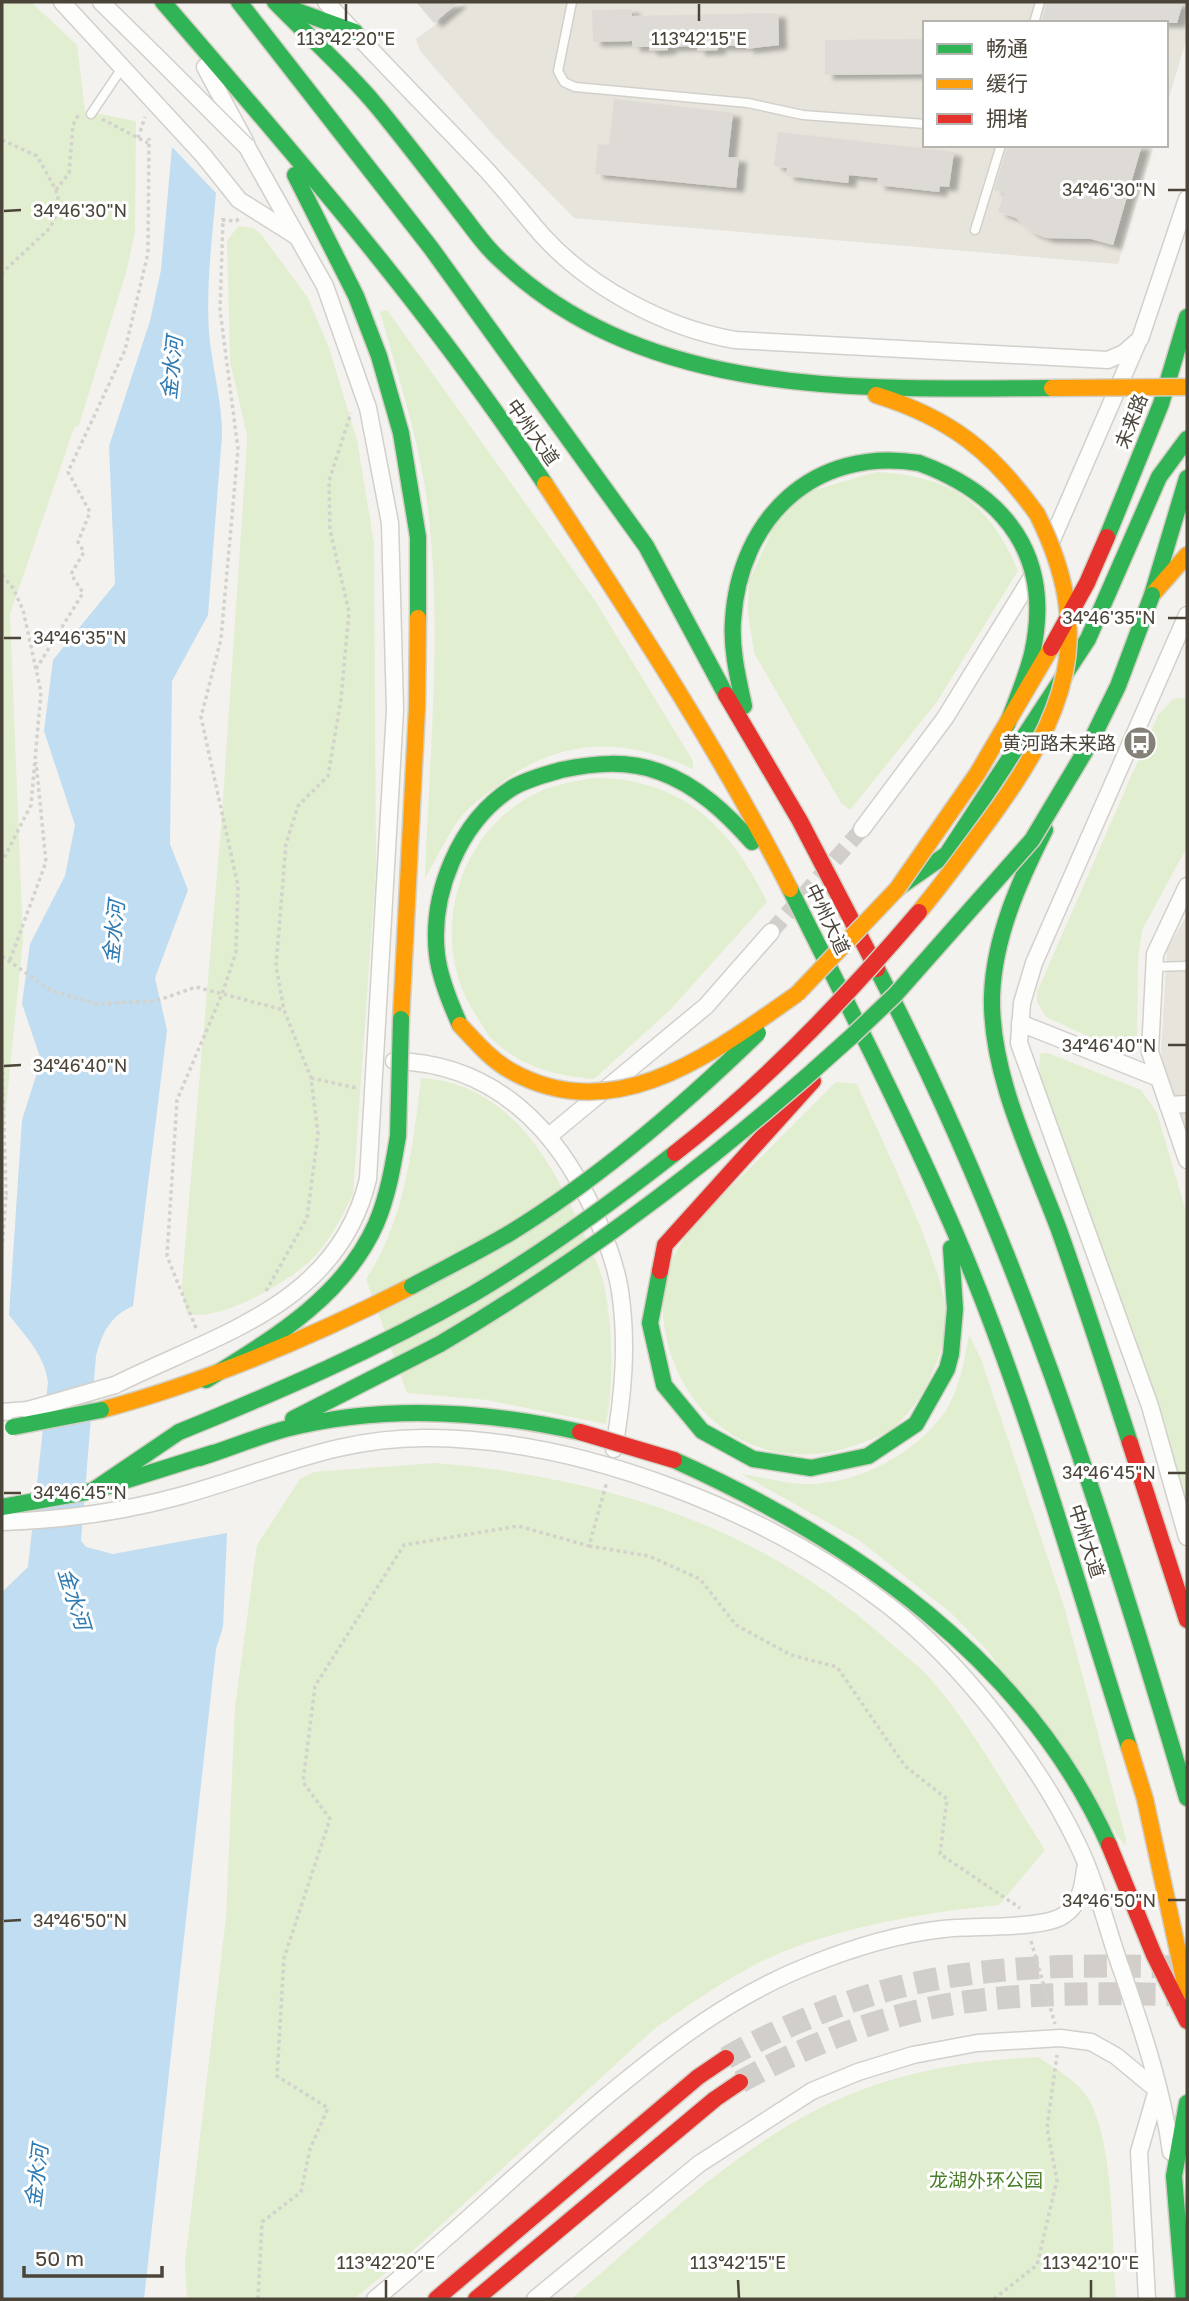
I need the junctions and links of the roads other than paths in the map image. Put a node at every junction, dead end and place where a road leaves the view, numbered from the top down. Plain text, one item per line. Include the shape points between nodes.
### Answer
1 (62, 2) edge
2 (101, 2) edge
3 (163, 2) edge
4 (239, 2) edge
5 (326, 2) edge
6 (572, 2) edge
7 (1040, 2) edge
8 (277, 3) edge
9 (1035, 21) edge
10 (180, 22) junction
11 (355, 32) junction
12 (122, 68) junction
13 (92, 114) road end
14 (923, 124) edge
15 (271, 128) junction
16 (1000, 147) edge
17 (249, 149) junction
18 (1187, 199) edge
19 (975, 230) dead end
20 (296, 236) junction
21 (1187, 317) edge
22 (1140, 339) junction
23 (834, 384) junction
24 (1187, 387) edge
25 (1187, 439) edge
26 (1187, 478) edge
27 (1187, 555) edge
28 (1152, 595) junction
29 (1187, 615) edge
30 (1007, 725) junction
31 (1090, 743) junction
32 (756, 746) junction
33 (862, 829) tunnel mouth
34 (787, 883) junction
35 (1187, 886) edge
36 (897, 889) junction
37 (771, 932) tunnel mouth
38 (1187, 966) edge
39 (1154, 967) junction
40 (797, 994) junction
41 (1020, 1023) junction
42 (852, 1036) junction
43 (376, 1061) junction
44 (1156, 1077) junction
45 (1187, 1104) edge
46 (1168, 1105) junction
47 (550, 1136) junction
48 (1187, 1160) edge
49 (948, 1220) junction
50 (206, 1380) junction
51 (2, 1412) edge
52 (8, 1428) edge
53 (199, 1458) junction
54 (611, 1469) junction
55 (92, 1491) junction
56 (5, 1515) edge
57 (1187, 1537) edge
58 (1187, 1620) edge
59 (1187, 1798) edge
60 (1085, 1866) junction
61 (1187, 1993) edge
62 (1187, 2021) edge
63 (726, 2058) tunnel mouth
64 (740, 2082) tunnel mouth
65 (1157, 2090) junction
66 (1187, 2103) edge
67 (1174, 2176) junction
68 (375, 2299) edge
69 (436, 2299) edge
70 (476, 2299) edge
71 (535, 2299) edge
72 (1147, 2299) edge
73 (1184, 2299) edge

1 - 12 street
2 - 17 street, bridge
3 - 10 main road, 中州大道
4 - 32 main road, 中州大道 via 431,248 646,546
5 - 11 street
6 - 14 lane via 558,71 564,82 575,87 748,103 803,115
7 - 9 lane
8 - 11 main road
8 - 23 main road via 373,102 494,255 527,285 621,340 685,363 746,377
10 - 15 main road, 中州大道
10 - 17 street
11 - 22 street via 499,182 544,237 596,281 689,329 735,340 1108,360
12 - 13 lane
12 - 20 street via 239,200
15 - 34 main road, 中州大道 via 431,324 527,457 619,597 760,830
15 - 50 main road, bridge via 356,296 379,356 401,433 414,503 419,575 417,708 398,1136 377,1225 365,1251 338,1287 288,1329
16 - 19 lane
17 - 20 street
18 - 22 street
20 - 43 street via 325,286 356,366 377,442 390,523 395,710
21 - 30 main road, 未来路, bridge via 1161,404 1087,583
22 - 33 street via 1043,559 946,718
23 - 24 main road, bridge via 913,389
23 - 55 main road, bridge via 884,397 975,440 1004,469 1037,514 1061,566 1068,653 1063,687 1016,783 931,901 805,1038 695,1135 580,1225 476,1292 398,1334 309,1379 179,1432
25 - 36 main road, bridge via 1162,473 1105,610 1088,639 947,854
26 - 28 main road
27 - 28 main road
28 - 31 main road, bridge via 1118,686
29 - 41 street via 1034,963
30 - 32 main road, bridge via 1034,645 1035,581 1024,548 1007,516 988,495 952,472 919,463 879,460 838,467 805,483 776,506 744,553 735,596 734,673
30 - 36 main road, bridge
31 - 42 main road, bridge via 1032,840 895,995
31 - 58 main road, bridge via 1014,892 997,952 990,1021 1006,1091 1077,1280
32 - 59 main road, 中州大道 via 918,1048 1000,1236 1078,1446
34 - 40 main road, bridge via 732,818 707,798 652,768 613,762 534,777 506,792 478,818 459,849 444,884 437,951 445,992 460,1025 481,1049 537,1084 573,1090 621,1088 698,1061
34 - 49 main road, 中州大道 via 876,1061
35 - 39 street via 1165,929
36 - 40 main road, bridge
37 - 47 street via 706,1006
38 - 39 lane
39 - 44 street via 1150,1052
40 - 50 main road, bridge via 706,1083 603,1168 509,1233 310,1338
41 - 44 street
41 - 57 street via 1019,1043 1150,1406
42 - 49 main road, bridge via 665,1245 650,1290 648,1330 667,1392 684,1416 722,1448 789,1467 841,1464 899,1437 928,1406 947,1368 955,1322
42 - 53 main road, bridge via 797,1087 650,1206 521,1298 266,1432
43 - 47 street via 423,1062 465,1073 507,1098
43 - 51 street, bridge via 368,1179 343,1241 316,1274 266,1314 116,1385 28,1410
44 - 46 street
45 - 46 street
46 - 48 street
47 - 54 street via 584,1190 620,1290 625,1373
49 - 61 main road, 中州大道 via 1024,1415 1095,1632 1145,1799
50 - 52 main road, bridge via 101,1410
53 - 55 main road
53 - 62 main road, bridge via 285,1429 403,1411 489,1414 580,1432 674,1460 752,1494 832,1539 935,1618 1014,1700 1086,1802
54 - 56 street via 510,1446 430,1438 374,1442 331,1447 180,1496 101,1514
54 - 60 street via 675,1489 750,1521 889,1607 952,1666 1019,1747 1078,1846
55 - 56 main road
60 - 65 street via 1136,2013
60 - 68 street via 1083,1889 1075,1905 1062,1916 943,1928 838,1954 716,2011 676,2038 525,2165
63 - 69 main road
64 - 70 main road
65 - 67 street
65 - 71 street via 1091,2042 1060,2038 977,2043 858,2072 812,2091 699,2164
65 - 72 street via 1139,2152
66 - 67 main road
67 - 73 main road

